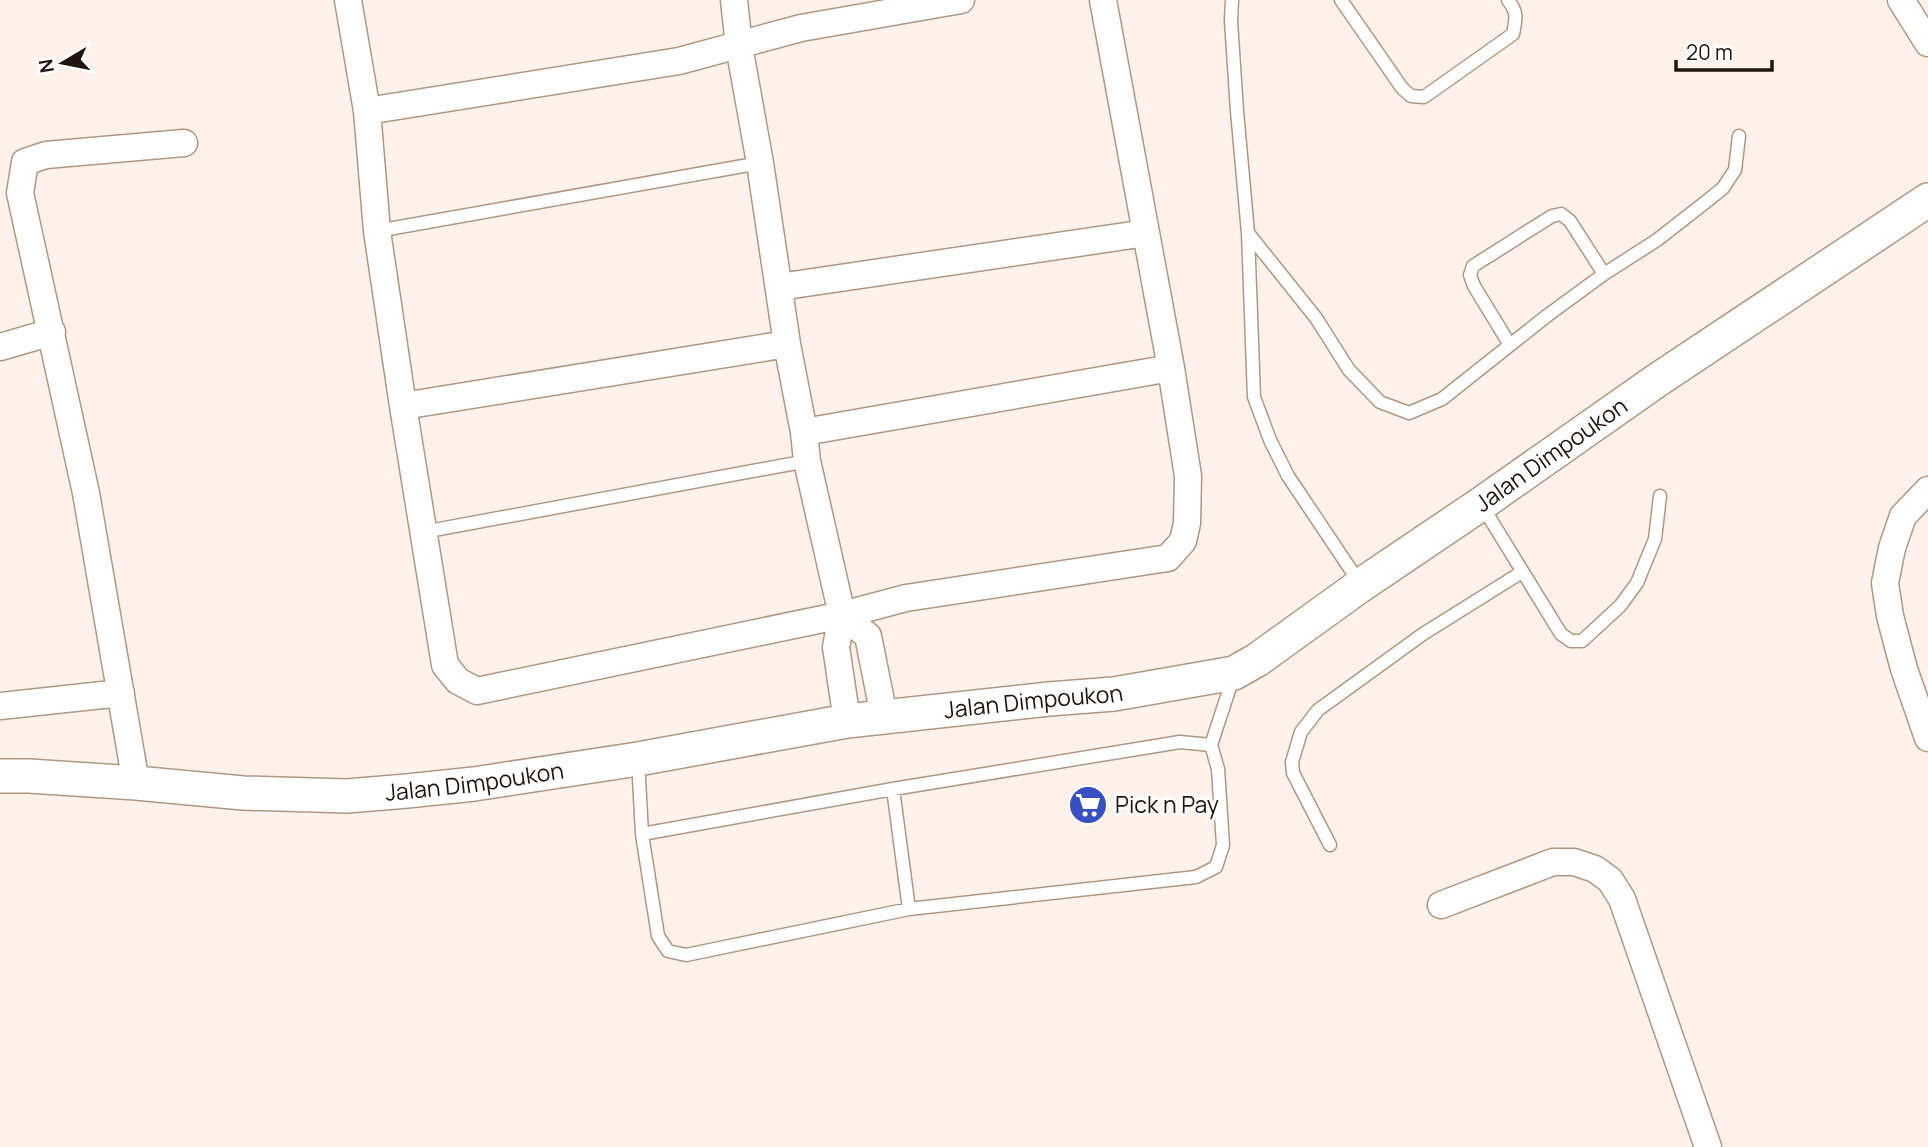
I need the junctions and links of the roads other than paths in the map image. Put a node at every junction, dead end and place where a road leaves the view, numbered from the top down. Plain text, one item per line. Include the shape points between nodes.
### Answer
1 (348, 0) edge
2 (734, 0) edge
3 (961, 0) edge
4 (1103, 0) edge
5 (1232, 0) edge
6 (1341, 0) edge
7 (1508, 0) edge
8 (1901, 0) edge
9 (1928, 43) edge
10 (739, 46) junction
11 (367, 111) junction
12 (1739, 136) dead end
13 (184, 143) dead end
14 (760, 163) junction
15 (1928, 200) edge
16 (377, 231) junction
17 (1146, 233) junction
18 (1248, 233) junction
19 (1604, 274) junction
20 (779, 287) junction
21 (52, 332) junction
22 (787, 344) junction
23 (1510, 345) junction
24 (0, 348) edge
25 (1171, 368) junction
26 (403, 406) junction
27 (804, 432) junction
28 (807, 461) junction
29 (1928, 490) edge
30 (1660, 496) dead end
31 (1481, 504) junction
32 (423, 532) junction
33 (1522, 572) junction
34 (1361, 585) junction
35 (842, 615) junction
36 (1234, 673) junction
37 (121, 693) junction
38 (0, 706) edge
39 (884, 716) junction
40 (848, 721) junction
41 (1928, 738) edge
42 (1210, 745) junction
43 (638, 759) junction
44 (0, 776) edge
45 (136, 783) junction
46 (893, 789) junction
47 (642, 834) junction
48 (1330, 845) dead end
49 (1441, 905) dead end
50 (909, 909) junction
51 (1702, 1145) edge

1 - 11 street
2 - 10 street
3 - 10 street via 801,28
4 - 17 street
5 - 18 lane
6 - 7 lane via 1402,89 1411,96 1424,97 1513,34 1516,19
8 - 9 street
10 - 11 street via 679,61
10 - 14 street
11 - 16 street
12 - 19 lane via 1735,170 1723,188
13 - 21 street via 46,155 25,162 20,193
14 - 16 lane
14 - 20 street
15 - 31 street, Jalan Dimpoukon
16 - 26 street
17 - 20 street
17 - 25 street
18 - 23 lane via 1316,318 1349,370 1380,402 1409,413 1442,399
18 - 34 lane via 1254,397 1288,475
19 - 23 lane
19 - 23 lane via 1561,214 1472,266 1474,286
20 - 22 street
21 - 24 street
21 - 37 street
22 - 26 street
22 - 27 street
25 - 27 street
25 - 35 street via 1188,476 1183,541 1168,558 906,598
26 - 32 street
27 - 28 street
28 - 32 lane
28 - 35 street
29 - 41 street via 1903,516 1885,583 1904,668
30 - 33 lane via 1655,539 1637,583 1582,641 1561,634
31 - 33 lane
31 - 34 street, Jalan Dimpoukon
32 - 35 street via 445,665 458,681 477,691
33 - 48 lane via 1423,634 1318,710 1301,732 1293,773
34 - 36 street, Jalan Dimpoukon
35 - 39 street via 868,636
35 - 40 street via 836,647
36 - 39 street, Jalan Dimpoukon via 1114,694
36 - 42 lane
37 - 38 street
37 - 45 street
39 - 40 street, Jalan Dimpoukon
40 - 43 street, Jalan Dimpoukon
42 - 46 lane via 1180,742
42 - 50 lane via 1218,769 1223,845 1216,867 1196,877
43 - 45 street, Jalan Dimpoukon via 474,784 347,796
43 - 47 lane
44 - 45 street, Jalan Dimpoukon
46 - 47 lane
46 - 50 lane
47 - 50 lane via 658,936 668,951 686,955
49 - 51 street via 1553,862 1574,862 1610,880 1622,899

